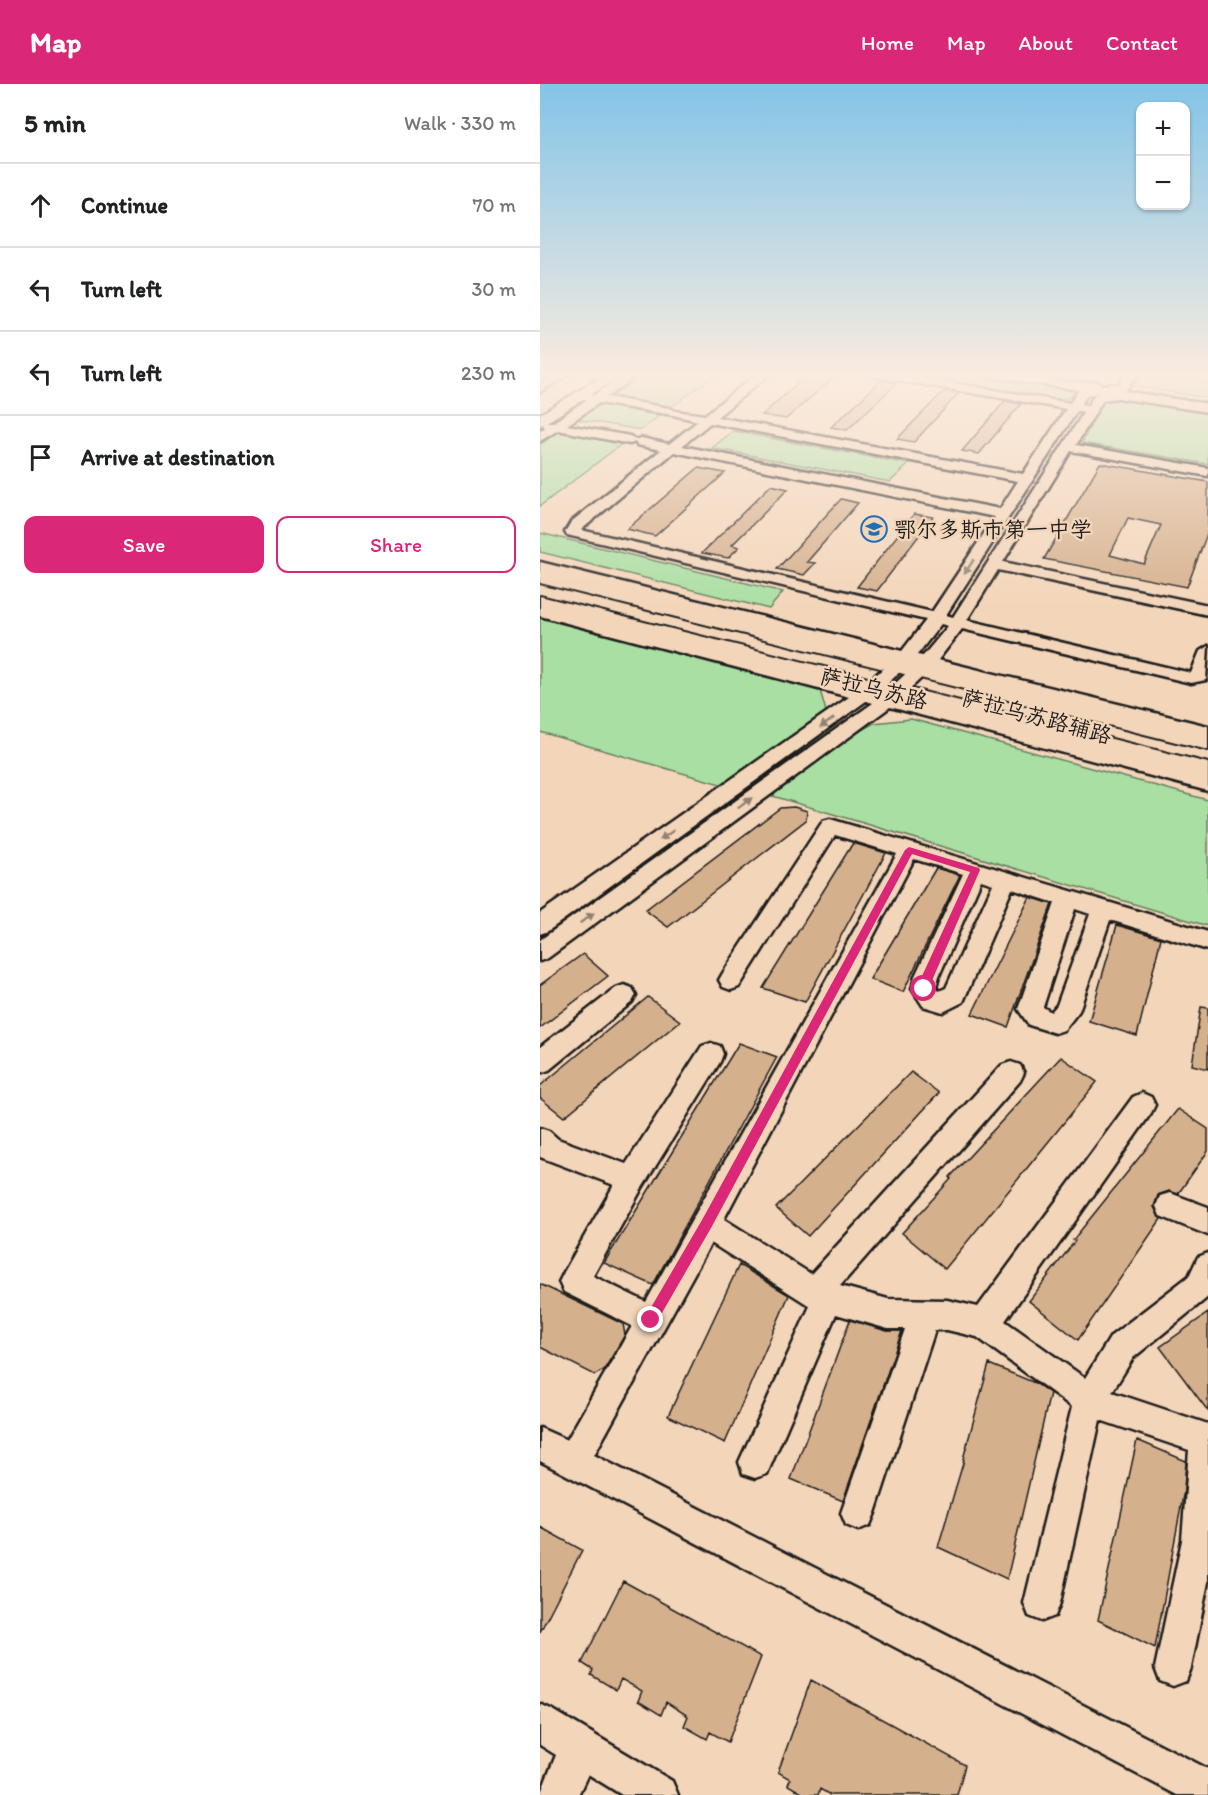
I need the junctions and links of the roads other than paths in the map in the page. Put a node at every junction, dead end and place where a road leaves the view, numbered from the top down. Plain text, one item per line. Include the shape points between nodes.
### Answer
1 (666, 453) edge
2 (696, 453) edge
3 (888, 453) edge
4 (1044, 453) edge
5 (1064, 453) edge
6 (1101, 453) edge
7 (1208, 472) edge
8 (1027, 479) junction
9 (1004, 514) junction
10 (994, 565) junction
11 (540, 567) edge
12 (540, 577) edge
13 (540, 602) edge
14 (1208, 610) edge
15 (540, 611) edge
16 (933, 622) junction
17 (955, 628) junction
18 (1208, 651) edge
19 (912, 664) junction
20 (881, 694) junction
21 (1208, 732) edge
22 (1208, 742) edge
23 (1208, 772) edge
24 (1208, 784) edge
25 (909, 850) junction
26 (975, 870) junction
27 (1006, 879) junction
28 (1068, 898) junction
29 (1103, 909) junction
30 (540, 925) edge
31 (1208, 941) edge
32 (540, 952) edge
33 (731, 980) dead end
34 (624, 995) dead end
35 (711, 1054) dead end
36 (540, 1062) edge
37 (1011, 1073) dead end
38 (1142, 1105) dead end
39 (540, 1140) edge
40 (632, 1179) junction
41 (1170, 1206) dead end
42 (1208, 1221) edge
43 (706, 1224) junction
44 (1208, 1267) edge
45 (822, 1295) junction
46 (925, 1315) junction
47 (651, 1320) junction
48 (984, 1324) junction
49 (1089, 1400) junction
50 (1207, 1441) edge
51 (540, 1444) edge
52 (573, 1461) junction
53 (755, 1462) dead end
54 (858, 1513) dead end
55 (1203, 1542) edge
56 (1042, 1603) dead end
57 (1173, 1668) dead end
58 (540, 1723) edge
59 (580, 1747) junction
60 (1208, 1790) edge
61 (558, 1795) edge
62 (658, 1795) edge

1 - 16 street via 576,525 573,532
2 - 9 street
3 - 8 street
4 - 8 street
5 - 10 street
6 - 7 street
8 - 9 street
9 -> 16 street
10 - 14 street
10 - 17 street
11 - 19 street, 萨拉乌苏路辅路
12 - 19 main road, 萨拉乌苏路
13 - 20 main road, 萨拉乌苏路
15 - 20 street, 萨拉乌苏路辅路
16 - 17 street
16 - 19 street
17 - 18 street via 1191,678 1200,676
17 - 19 street
19 - 20 street
19 - 21 street, 萨拉乌苏路辅路
19 - 22 main road, 萨拉乌苏路
20 - 23 main road, 萨拉乌苏路
20 - 24 street, 萨拉乌苏路辅路
20 -> 30 street
32 -> 20 street
25 - 26 street
25 - 33 street via 830,826
25 - 43 street
26 - 27 street
26 - 27 street via 927,976 924,989 931,999 943,1002 955,995
27 - 28 street
28 - 29 street
28 - 29 street via 1030,1009 1038,1018 1055,1023 1067,1011
29 - 31 street
34 - 36 street
35 - 40 street
37 - 45 street
38 - 48 street
39 - 40 street via 549,1148
40 - 47 street via 574,1282
41 - 42 street
43 - 45 street
43 - 47 street
44 - 49 street via 1199,1286 1122,1347
45 - 46 street via 888,1314
45 - 53 street
46 - 48 street via 947,1315
46 - 54 street
47 - 52 street
48 - 49 street
49 - 50 street
49 - 56 street
50 - 55 street
51 - 52 street
52 - 60 street
55 - 57 street
58 - 59 street
59 - 61 street
59 - 62 street

